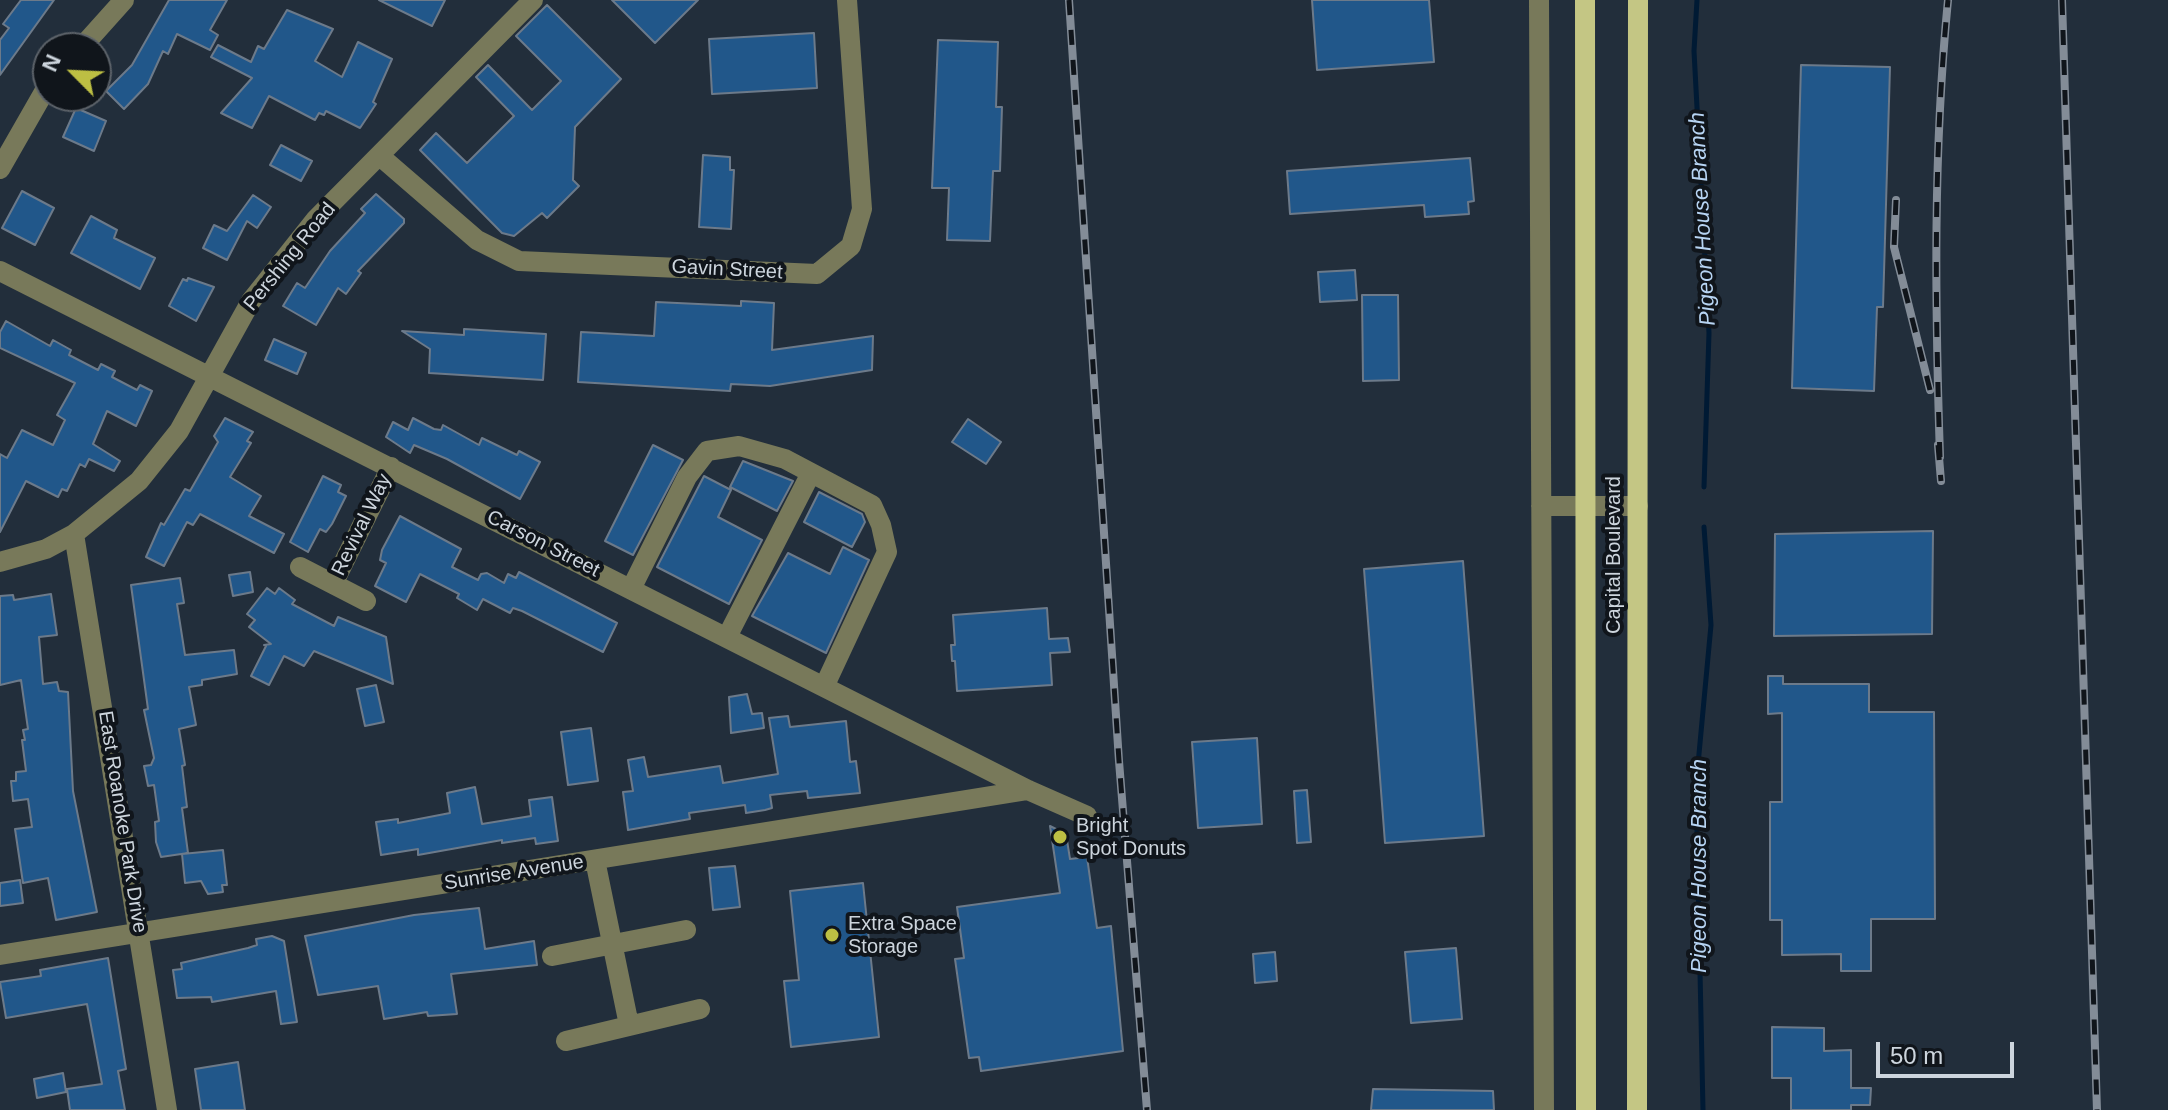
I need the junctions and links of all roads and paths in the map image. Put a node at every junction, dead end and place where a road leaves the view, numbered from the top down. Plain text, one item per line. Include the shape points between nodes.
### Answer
1 (124, 0) edge
2 (533, 0) edge
3 (847, 0) edge
4 (1539, 0) edge
5 (1585, 0) edge
6 (1638, 0) edge
7 (1651, 0) edge
8 (95, 32) edge
9 (1638, 54) junction
10 (33, 112) edge
11 (381, 157) junction
12 (0, 169) edge
13 (0, 271) edge
14 (210, 375) junction
15 (391, 467) junction
16 (811, 473) junction
17 (1541, 506) junction
18 (1586, 506) junction
19 (1638, 506) junction
20 (74, 534) junction
21 (0, 562) edge
22 (300, 567) dead end
23 (333, 584) junction
24 (631, 589) junction
25 (366, 601) dead end
26 (727, 637) junction
27 (824, 687) junction
28 (1028, 790) junction
29 (1087, 816) dead end
30 (595, 860) junction
31 (686, 930) dead end
32 (140, 933) junction
33 (613, 944) junction
34 (0, 955) edge
35 (552, 956) dead end
36 (700, 1009) dead end
37 (629, 1025) junction
38 (566, 1041) dead end
39 (167, 1110) edge
40 (1544, 1110) edge
41 (1586, 1110) edge
42 (1637, 1110) edge

1 - 8 street
2 - 11 street, Pershing Road
3 - 11 street, Gavin Street via 862,209 851,246 817,274 519,261 477,240
4 - 17 street
5 - 18 main road, Capital Boulevard
6 - 9 main road, Capital Boulevard
7 - 9 main road
9 - 19 main road, Capital Boulevard
10 - 12 street
11 - 14 street, Pershing Road via 316,219 251,301
13 - 14 street, Carson Street
14 - 15 street, Carson Street
14 - 20 street, Pershing Road via 179,431 139,481
15 - 23 street, Revival Way
15 - 24 street, Carson Street
16 - 24 street via 739,446 707,451 687,477
16 - 26 street
16 - 27 street via 872,505 887,552
17 - 18 street
17 - 40 street
18 - 19 street
18 - 41 main road, Capital Boulevard
19 - 42 main road, Capital Boulevard
20 - 21 street, Pershing Road via 46,549
20 - 32 street, East Roanoke Park Drive
22 - 23 street
23 - 25 street
24 - 26 street, Carson Street
26 - 27 street, Carson Street
27 - 28 street, Carson Street
28 - 29 street, Carson Street
28 - 30 street, Sunrise Avenue
30 - 32 street, Sunrise Avenue
30 - 33 street
31 - 33 street
32 - 34 street, Sunrise Avenue
32 - 39 street, East Roanoke Park Drive
33 - 35 street
33 - 37 street
36 - 37 street
37 - 38 street

